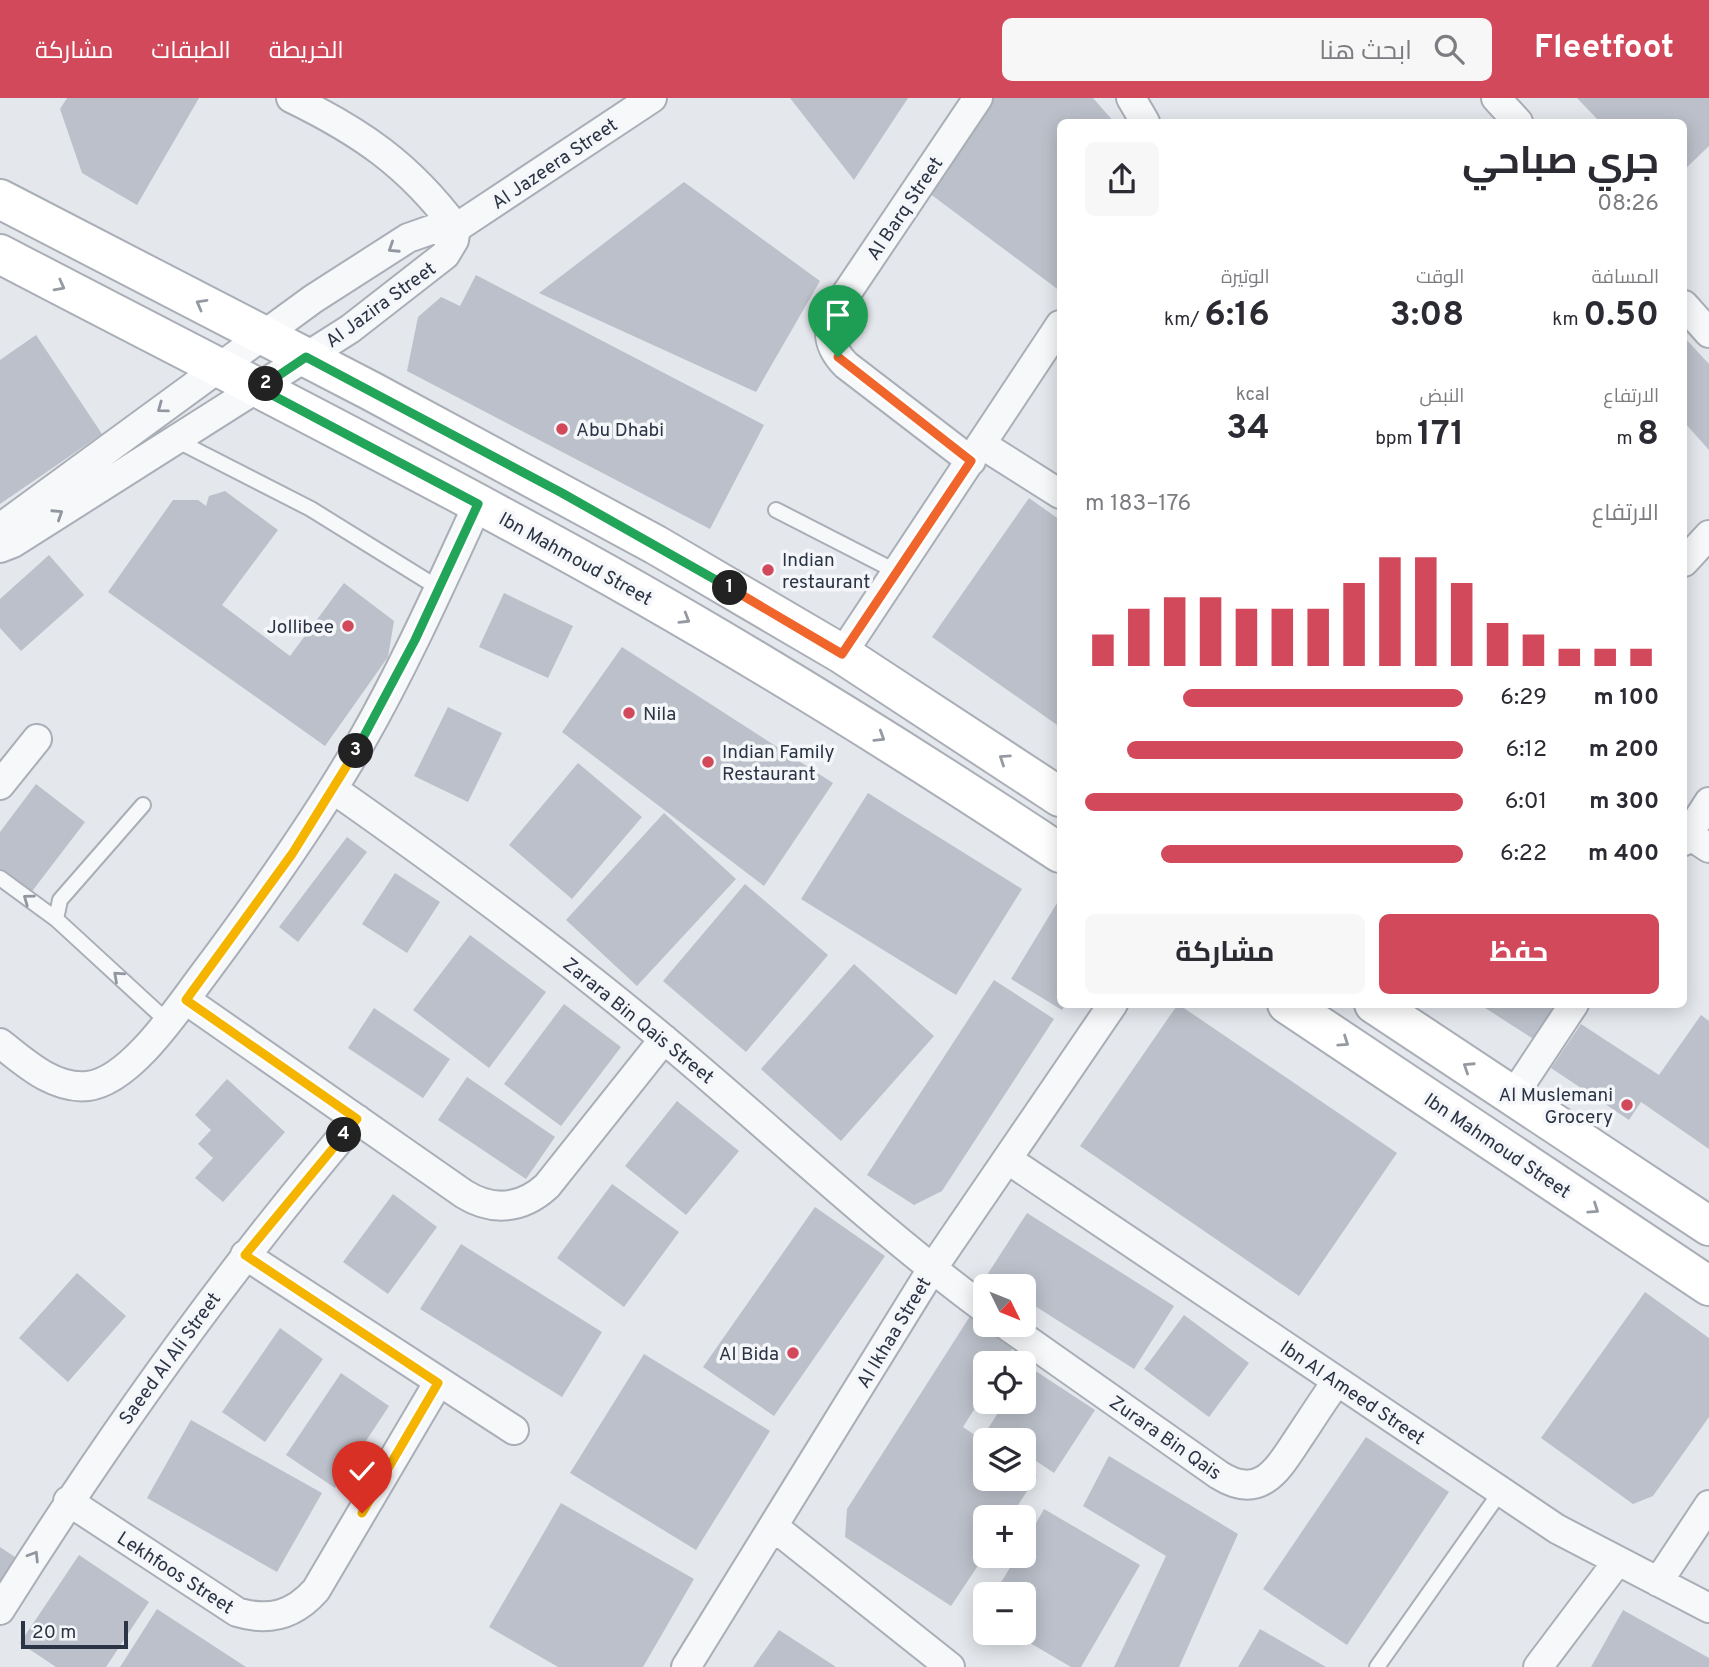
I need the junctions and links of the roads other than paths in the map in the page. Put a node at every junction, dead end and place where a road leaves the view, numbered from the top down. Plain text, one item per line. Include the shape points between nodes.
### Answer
1 (291, 98) edge
2 (652, 98) edge
3 (978, 98) edge
4 (1131, 98) edge
5 (1496, 98) edge
6 (1143, 119) edge
7 (1515, 119) edge
8 (0, 199) edge
9 (456, 228) junction
10 (0, 254) edge
11 (1687, 308) edge
12 (1057, 330) edge
13 (1709, 333) edge
14 (261, 336) junction
15 (306, 357) junction
16 (217, 368) junction
17 (259, 388) junction
18 (176, 440) junction
19 (976, 453) junction
20 (1057, 493) edge
21 (478, 504) junction
22 (776, 510) dead end
23 (0, 528) edge
24 (1709, 536) edge
25 (0, 548) edge
26 (1687, 559) edge
27 (897, 572) junction
28 (440, 589) junction
29 (842, 654) junction
30 (37, 739) dead end
31 (0, 785) edge
32 (332, 789) junction
33 (1057, 795) edge
34 (1709, 802) edge
35 (143, 805) dead end
36 (1694, 841) edge
37 (1057, 851) edge
38 (0, 878) edge
39 (56, 919) junction
40 (186, 1000) junction
41 (1110, 1008) edge
42 (1293, 1008) edge
43 (1380, 1008) edge
44 (1571, 1008) edge
45 (168, 1022) junction
46 (663, 1039) junction
47 (0, 1042) edge
48 (1513, 1096) junction
49 (357, 1119) junction
50 (1007, 1159) junction
51 (1709, 1226) edge
52 (245, 1255) junction
53 (932, 1269) junction
54 (1709, 1286) edge
55 (973, 1300) edge
56 (1023, 1337) edge
57 (1337, 1381) junction
58 (438, 1383) junction
59 (514, 1430) dead end
60 (1501, 1492) junction
61 (68, 1502) junction
62 (1709, 1505) edge
63 (775, 1527) junction
64 (1617, 1562) junction
65 (1658, 1582) junction
66 (1709, 1608) edge
67 (0, 1610) edge
68 (686, 1667) edge
69 (950, 1667) edge
70 (1377, 1667) edge
71 (1538, 1667) edge

1 - 9 street via 373,143 433,198
2 - 9 street, Al Jazeera Street
3 - 19 street, Al Barq Street via 829,326 832,347 846,365
4 - 6 street
5 - 7 street
14 -> 8 street
9 -> 14 street, Al Jazira Street via 442,226 408,238
9 - 15 street, Al Jazira Street via 450,247 432,267
10 -> 16 street, Ibn Mahmoud Street
11 - 13 street
12 - 19 street
14 - 15 street
14 - 16 street, Al Jazira Street
15 - 17 street, Al Jazira Street
15 - 29 street via 632,532
16 - 17 street, Ibn Mahmoud Street
16 -> 23 street, Al Jazira Street
17 - 18 street, Al Jazira Street
17 - 21 street, Ibn Mahmoud Street
25 -> 18 street, Al Jazira Street
18 - 28 lane via 311,509
19 - 20 street, Al Barq Street
19 - 27 street
21 - 28 street
21 -> 37 street, Ibn Mahmoud Street via 785,678
22 - 27 lane
24 - 26 street
27 - 29 street
28 - 32 street via 389,691
33 -> 29 street
30 - 31 street
32 - 40 street via 292,854
32 - 46 street, Zarara Bin Qais Street via 501,910
34 - 36 street
35 - 39 lane via 60,900
39 -> 38 lane
45 -> 39 lane
40 - 45 street
40 - 49 street
41 - 50 street, Al Ikhaa Street
42 -> 54 street, Ibn Mahmoud Street
48 -> 43 street
44 - 48 street
45 - 47 street via 113,1076 89,1086 51,1080
46 - 49 street via 547,1186 513,1206 475,1201
46 - 53 street, Zarara Bin Qais Street
48 - 51 street
49 - 52 street, Saeed Al Ali Street
50 - 53 street, Al Ikhaa Street
50 - 57 street, Ibn Al Ameed Street
52 - 58 street
52 - 61 street, Saeed Al Ali Street
53 - 55 street
53 - 63 street, Al Ikhaa Street
56 - 57 street, Zurara Bin Qais via 1219,1475 1240,1485 1273,1475
57 - 60 street, Ibn Al Ameed Street
58 - 59 street
58 - 61 street, Lekhfoos Street via 320,1584 306,1601 281,1615 266,1618 237,1612
60 - 64 street, Ibn Al Ameed Street
60 - 70 lane
67 -> 61 street, Saeed Al Ali Street
62 - 65 street
63 - 68 street, Al Ikhaa Street
63 - 69 street
64 - 65 street, Ibn Al Ameed Street
64 - 71 street
65 - 66 street, Ibn Al Ameed Street

